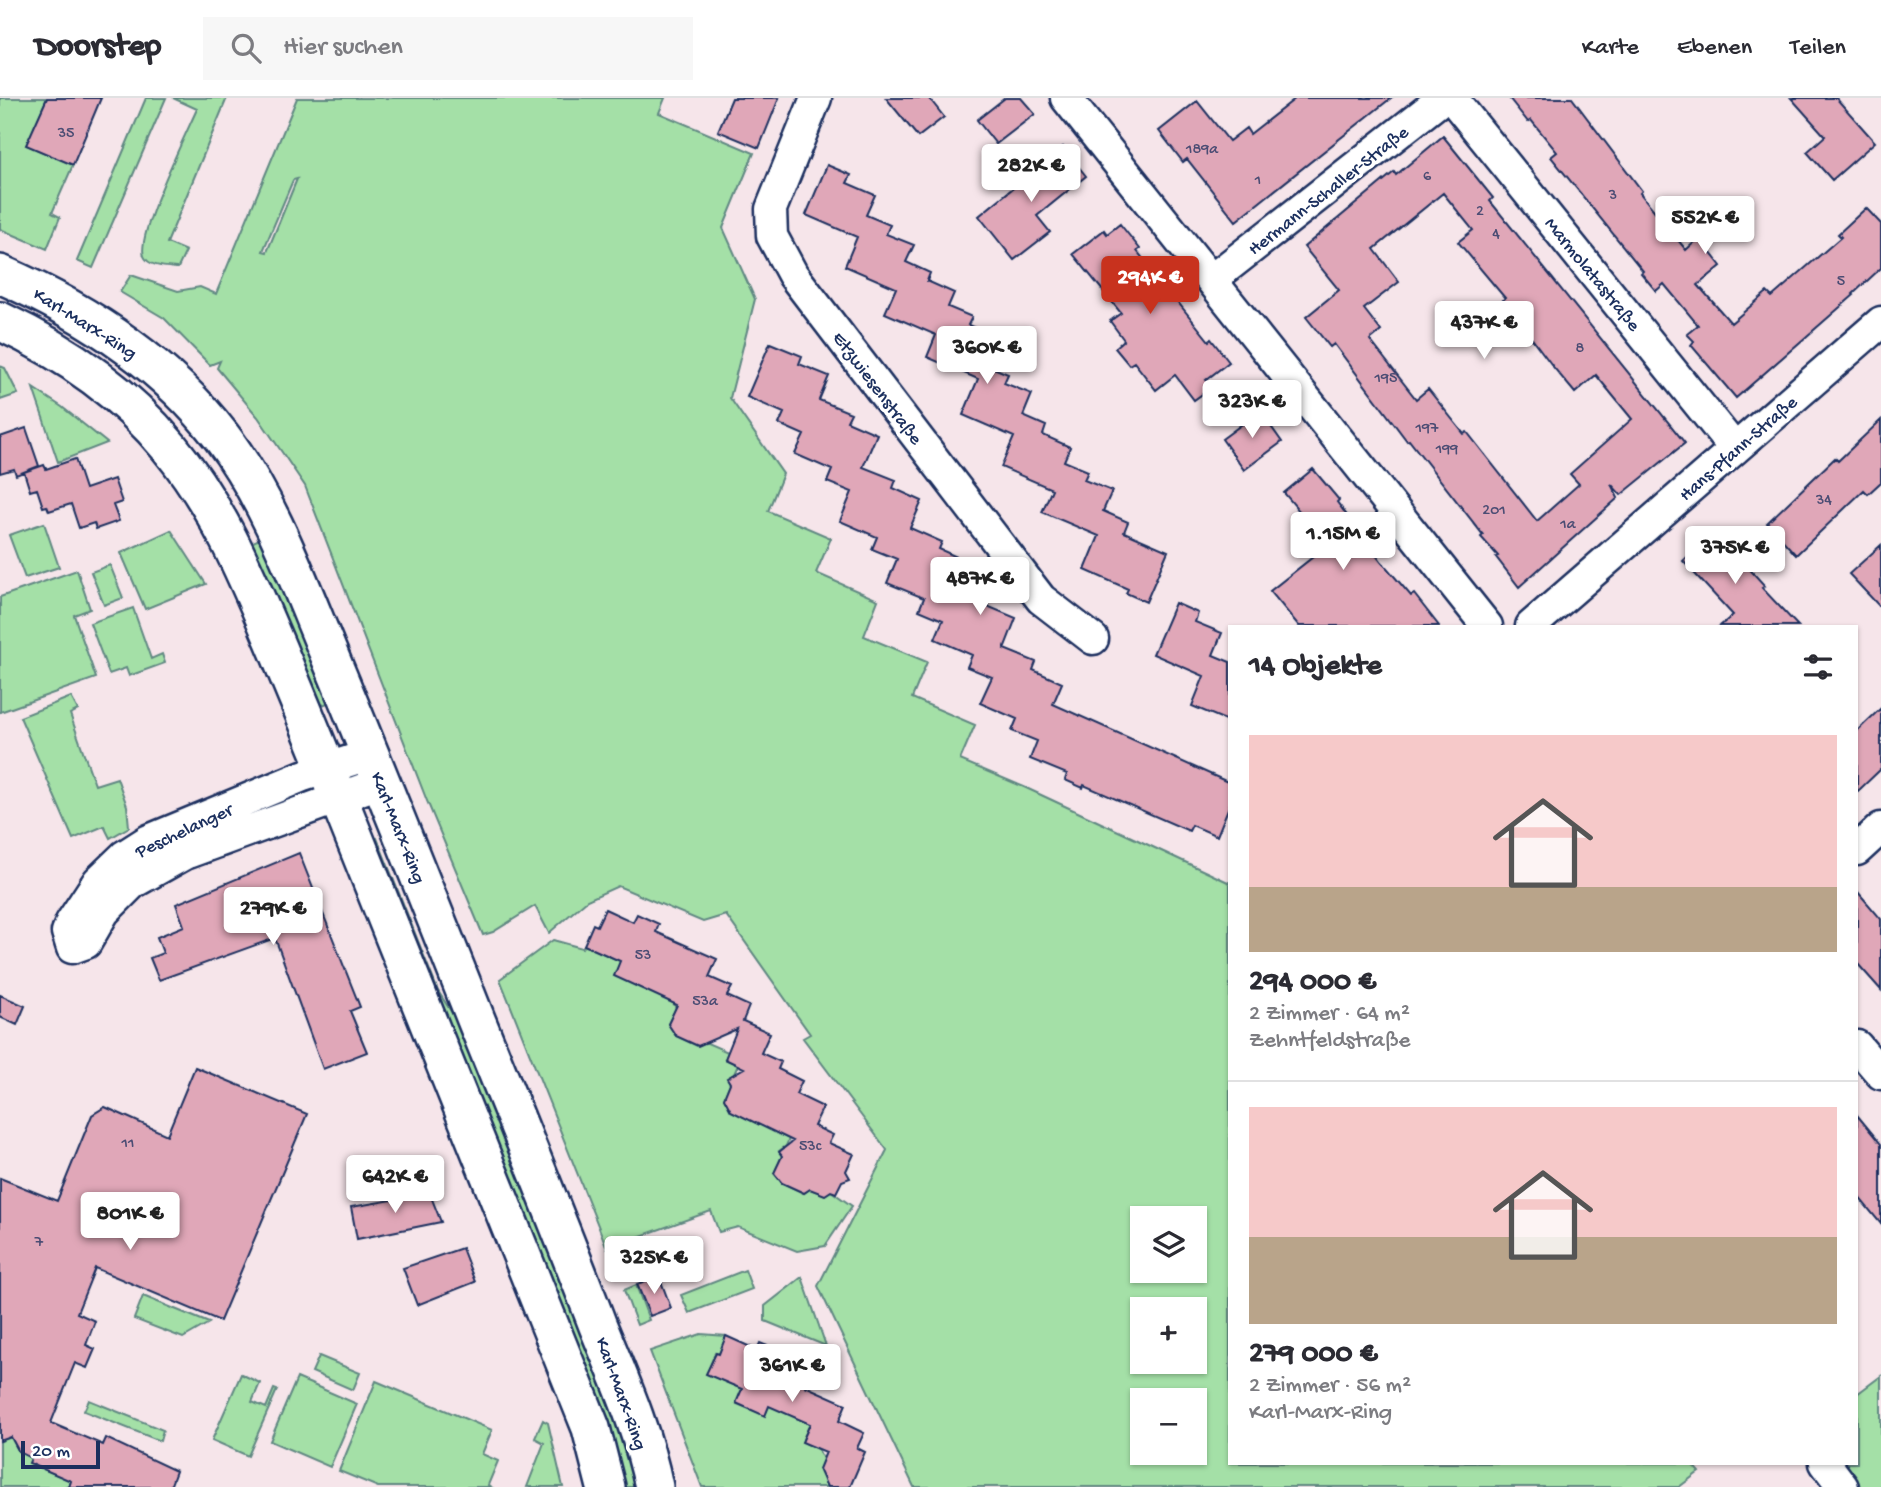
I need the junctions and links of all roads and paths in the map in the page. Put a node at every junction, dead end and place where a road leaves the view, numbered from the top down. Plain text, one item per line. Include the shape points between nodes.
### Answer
1 (816, 98) edge
2 (1066, 98) edge
3 (1443, 98) edge
4 (1452, 98) edge
5 (0, 274) edge
6 (1210, 280) junction
7 (0, 321) edge
8 (1881, 322) edge
9 (1735, 449) junction
10 (1486, 625) edge
11 (1532, 625) edge
12 (1093, 639) dead end
13 (376, 768) junction
14 (333, 782) junction
15 (1881, 828) edge
16 (1858, 849) edge
17 (1858, 1047) edge
18 (1881, 1074) edge
19 (1826, 1465) edge
20 (606, 1487) edge
21 (654, 1487) edge
22 (1843, 1487) edge

1 - 12 street, Etzwiesenstraße via 771,209 772,236 793,275 1041,599
2 - 6 street
3 - 6 street, Hermann-Schaller-Straße
4 - 9 street, Marmolatastraße
5 - 13 main road, Karl-Marx-Ring via 61,302 134,349 182,391 222,437 251,482 293,568
6 - 10 street
7 - 14 main road via 72,361 125,401 170,447 197,484 232,544
8 - 9 street, Hans-Pfann-Straße
9 - 11 street, Hans-Pfann-Straße
13 - 14 street, Peschelanger
13 - 21 main road, Karl-Marx-Ring via 585,1291 634,1418
14 - 14 street, Peschelanger via 149,840 98,881 71,922 68,938 72,948 86,943 104,912 133,883
14 - 20 main road via 591,1428
15 - 16 street
17 - 18 street
19 - 22 street

